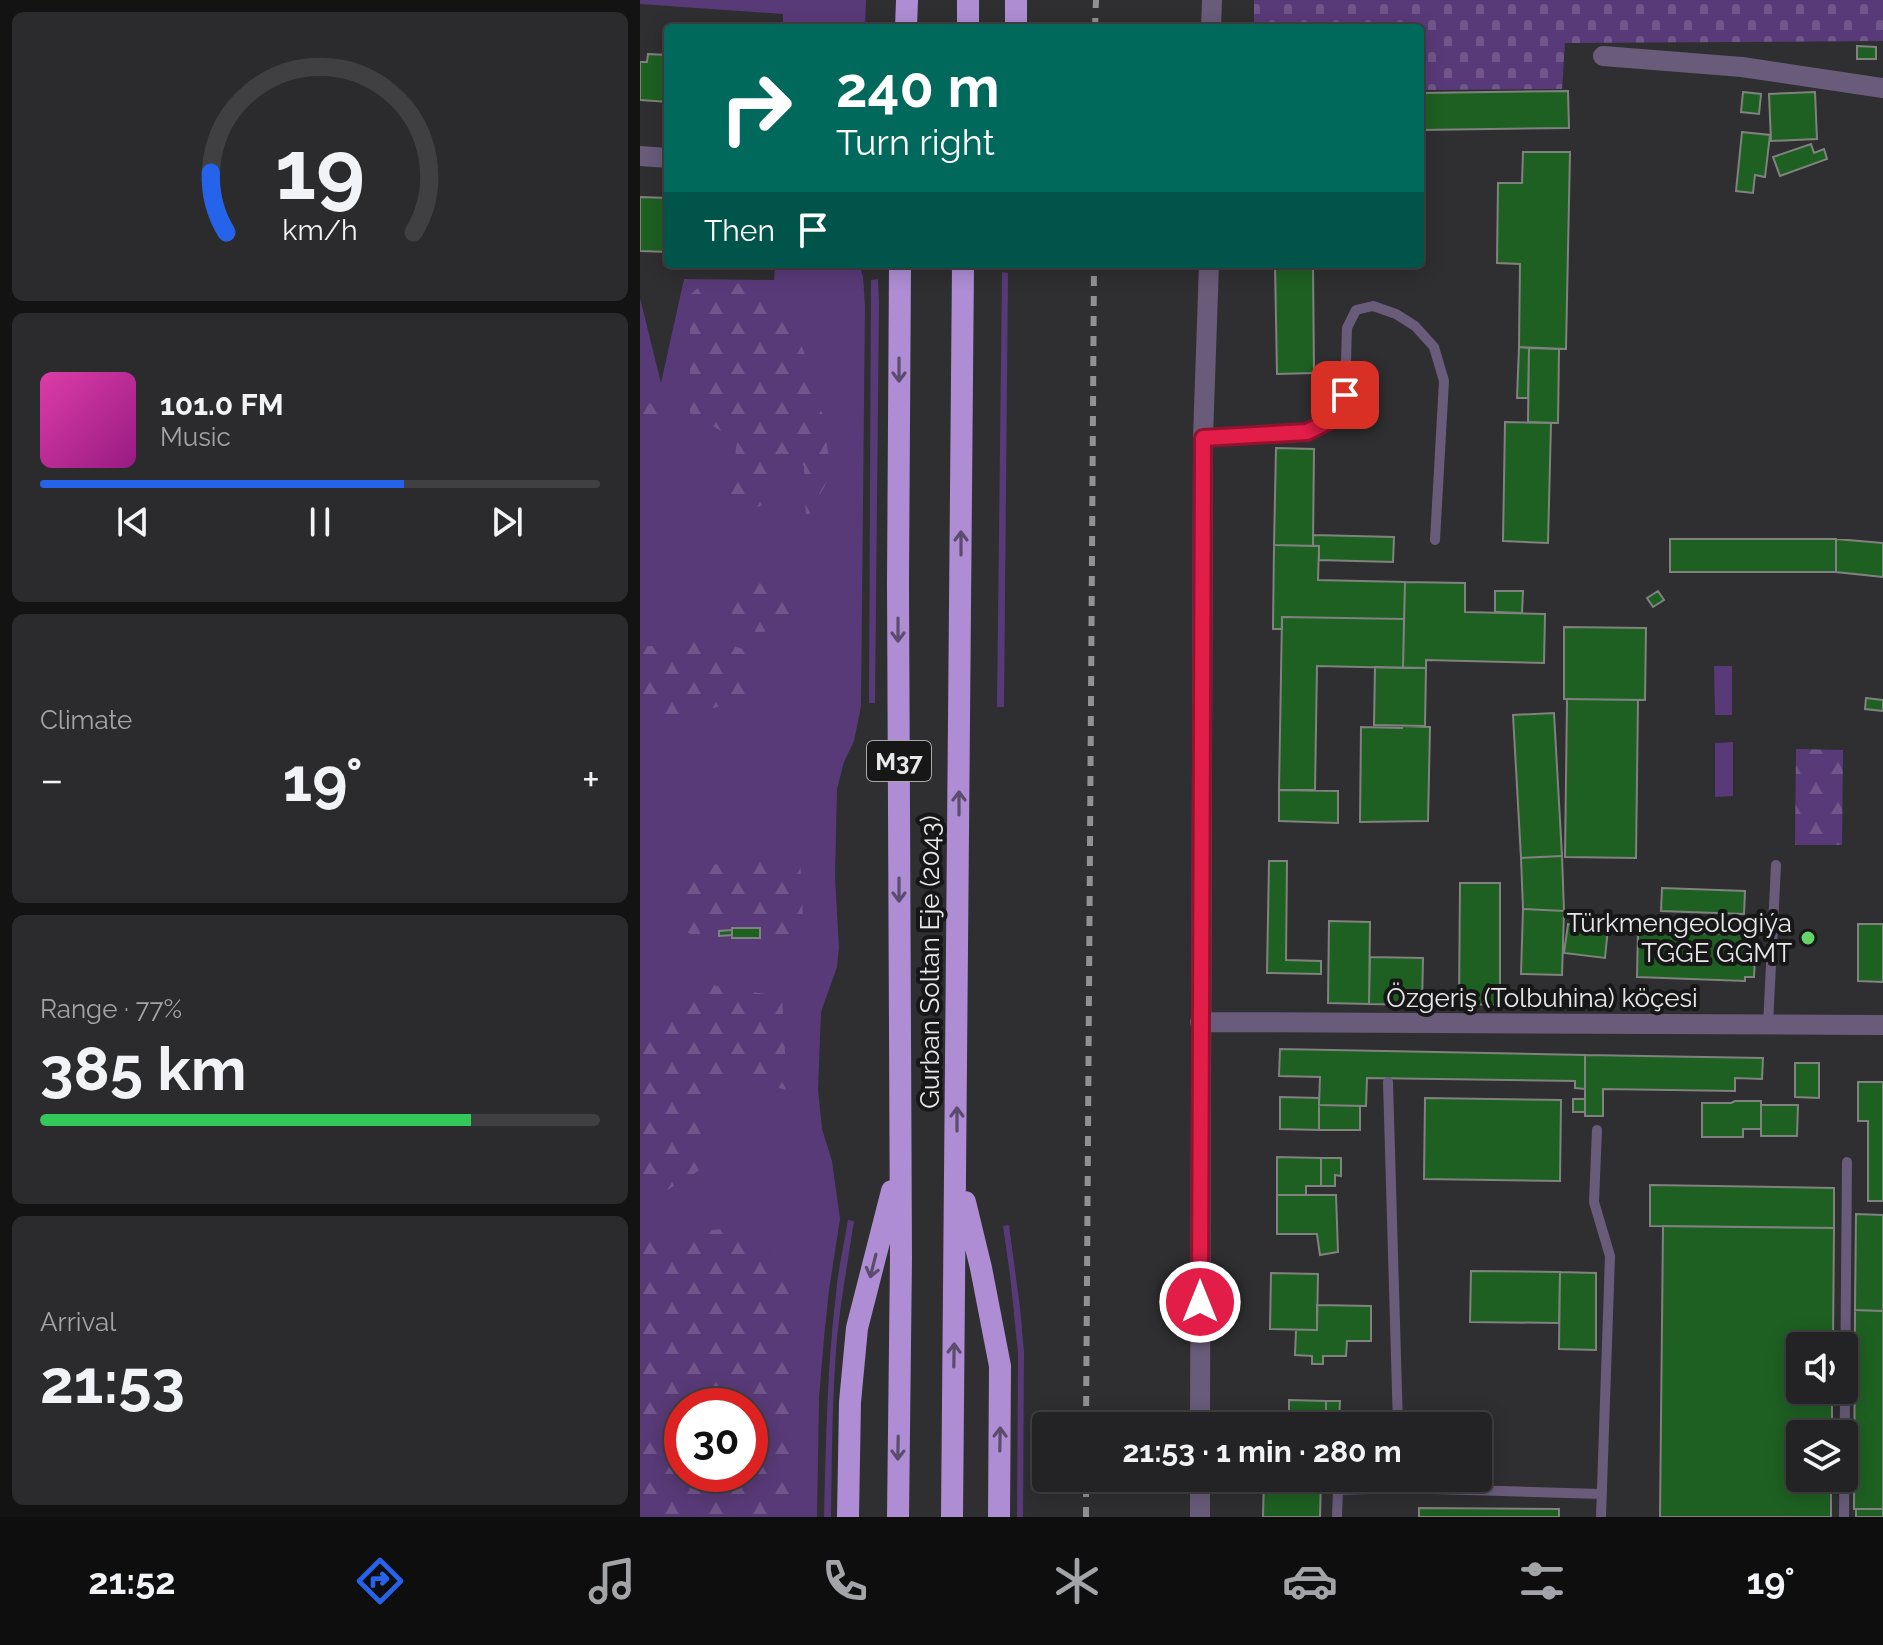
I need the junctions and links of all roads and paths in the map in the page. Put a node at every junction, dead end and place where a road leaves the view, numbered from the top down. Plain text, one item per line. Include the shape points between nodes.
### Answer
1 (968, 0) edge
2 (1016, 0) edge
3 (1212, 0) edge
4 (968, 24) edge
5 (1016, 24) edge
6 (1211, 24) edge
7 (1603, 56) dead end
8 (1883, 88) edge
9 (640, 156) edge
10 (664, 158) edge
11 (886, 268) edge
12 (900, 268) edge
13 (965, 268) edge
14 (1209, 268) edge
15 (899, 311) junction
16 (1203, 438) junction
17 (1435, 540) dead end
18 (1776, 865) dead end
19 (1200, 1022) junction
20 (1768, 1025) junction
21 (1883, 1025) edge
22 (1388, 1082) dead end
23 (1597, 1130) dead end
24 (1847, 1162) dead end
25 (899, 1163) junction
26 (956, 1167) junction
27 (1200, 1412) edge
28 (1398, 1412) edge
29 (1492, 1488) edge
30 (1200, 1492) edge
31 (1338, 1492) edge
32 (1601, 1494) junction
33 (848, 1517) edge
34 (898, 1517) edge
35 (952, 1517) edge
36 (999, 1517) edge
37 (1200, 1517) edge
38 (1337, 1517) edge
39 (1601, 1517) edge
40 (1844, 1517) edge

1 - 4 highway
2 - 5 highway
3 - 6 street
7 - 8 street via 1742,67
9 - 10 street
11 - 15 highway
12 - 15 highway, Gurban Soltan Eje (2043) / M37
26 -> 13 highway, Gurban Soltan Eje (2043) / M37
14 - 16 street
15 -> 25 highway, Gurban Soltan Eje (2043) / M37
16 - 17 lane via 1307,432 1329,421 1345,395 1347,328 1356,310 1373,306 1396,314 1434,347 1444,381
16 - 19 street
18 - 20 lane
19 - 20 street, Özgeriş (Tolbuhina) köçesi
19 - 27 street
20 - 21 street, Özgeriş (Tolbuhina) köçesi
22 - 28 lane
23 - 32 lane via 1594,1202 1610,1256
24 - 40 lane
25 -> 33 highway via 857,1328
25 -> 34 highway, Gurban Soltan Eje (2043) / M37
35 -> 26 highway, Gurban Soltan Eje (2043) / M37
36 -> 26 highway via 1000,1366
29 - 32 lane
30 - 37 street
31 - 38 lane
32 - 39 lane

